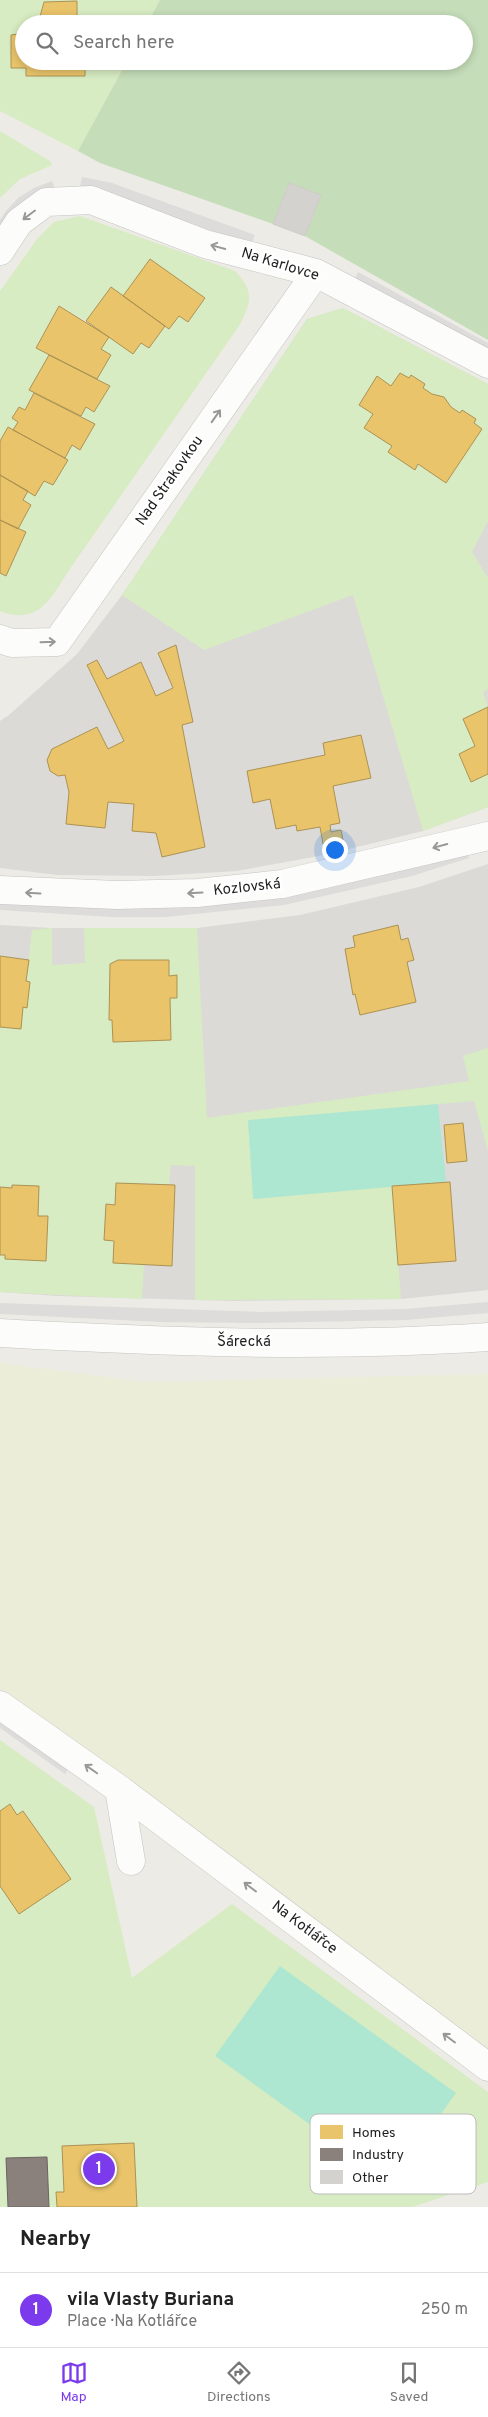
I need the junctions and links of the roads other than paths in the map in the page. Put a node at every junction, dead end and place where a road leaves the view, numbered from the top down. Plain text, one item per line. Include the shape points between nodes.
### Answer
1 (0, 251) edge
2 (316, 273) junction
3 (488, 364) edge
4 (0, 639) edge
5 (488, 836) edge
6 (0, 890) edge
7 (0, 1333) edge
8 (488, 1337) edge
9 (0, 1705) edge
10 (120, 1789) junction
11 (131, 1861) dead end
12 (488, 2067) edge

2 -> 1 street, Na Karlovce via 205,244 91,200 46,202 19,222
2 - 3 street, Na Karlovce
4 -> 2 street, Nad Strakovkou via 12,643 57,642
5 -> 6 street, Kozlovská via 282,884 196,893 116,895
7 - 8 street, Šárecká via 164,1342 340,1343
10 -> 9 street, Na Kotlářce
10 - 11 street
12 -> 10 street, Na Kotlářce

